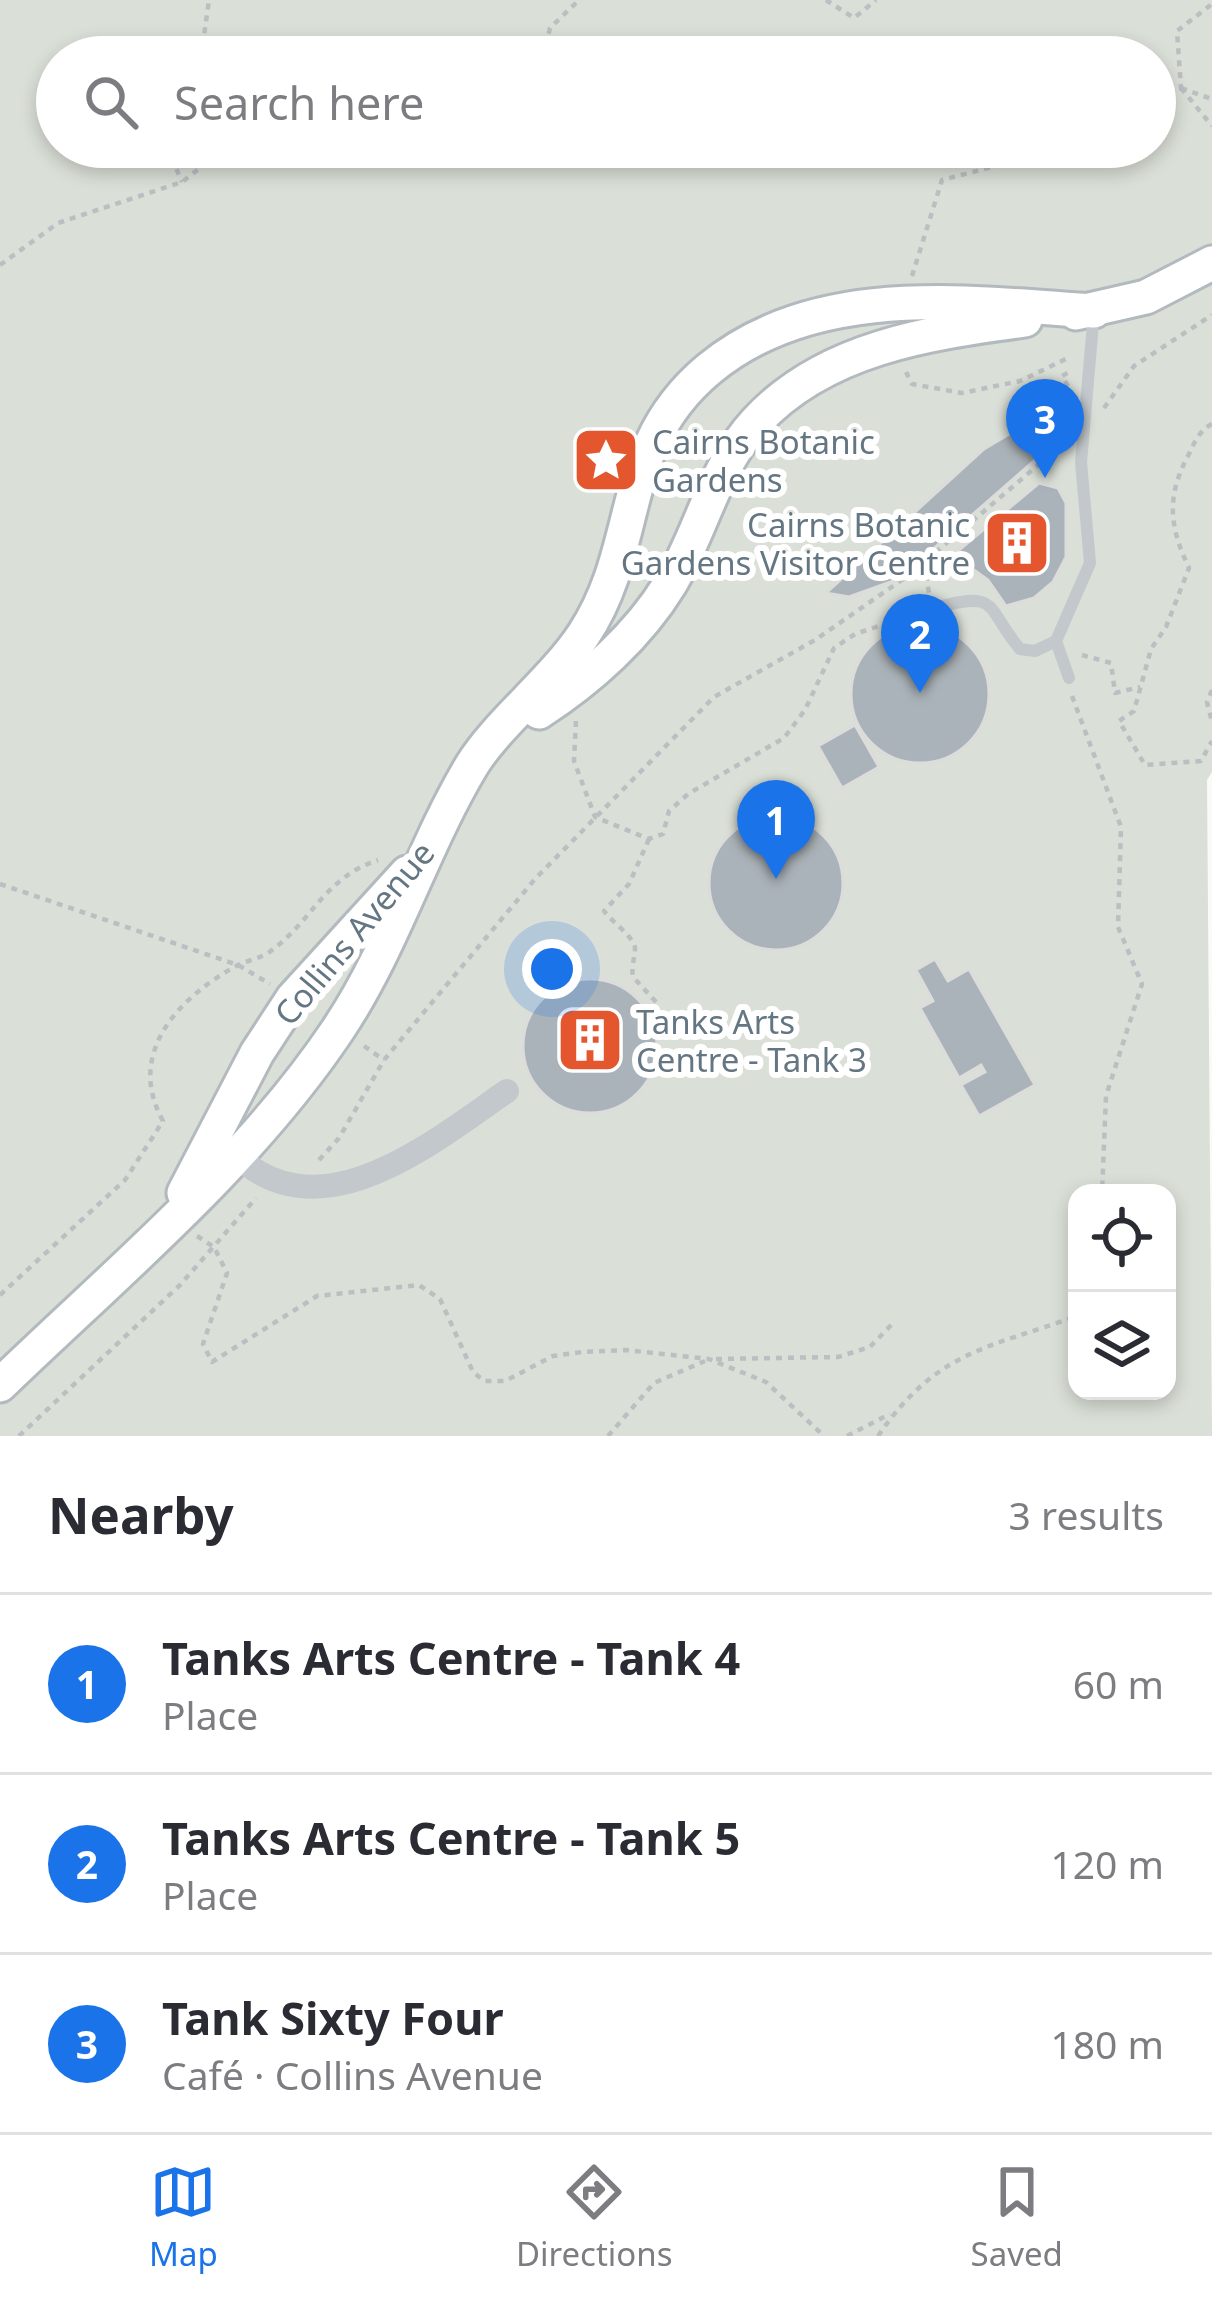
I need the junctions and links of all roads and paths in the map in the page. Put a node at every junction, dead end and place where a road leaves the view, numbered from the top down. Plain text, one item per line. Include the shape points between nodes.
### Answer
1 (209, 0) edge
2 (579, 0) edge
3 (826, 0) edge
4 (876, 0) edge
5 (1212, 4) edge
6 (204, 36) edge
7 (548, 36) edge
8 (1181, 88) junction
9 (1176, 89) edge
10 (1212, 99) edge
11 (1212, 126) edge
12 (176, 168) edge
13 (200, 168) edge
14 (988, 168) edge
15 (182, 182) junction
16 (1212, 263) edge
17 (0, 265) edge
18 (902, 302) junction
19 (1094, 310) junction
20 (1212, 315) edge
21 (910, 340) junction
22 (1075, 400) dead end
23 (1212, 424) edge
24 (1085, 428) junction
25 (924, 563) junction
26 (931, 609) junction
27 (1056, 641) junction
28 (1070, 678) joint
29 (1140, 687) junction
30 (1212, 690) edge
31 (1212, 722) edge
32 (575, 726) dead end
33 (1212, 741) edge
34 (492, 742) junction
35 (595, 817) junction
36 (438, 834) junction
37 (649, 839) junction
38 (387, 857) dead end
39 (0, 884) edge
40 (238, 965) junction
41 (274, 986) dead end
42 (657, 1003) dead end
43 (352, 1038) dead end
44 (384, 1060) junction
45 (507, 1091) dead end
46 (236, 1155) junction
47 (272, 1179) junction
48 (1102, 1184) edge
49 (167, 1222) junction
50 (214, 1247) junction
51 (0, 1295) edge
52 (1068, 1319) edge
53 (895, 1321) dead end
54 (709, 1359) junction
55 (7, 1376) edge
56 (894, 1412) junction
57 (19, 1436) edge
58 (608, 1436) edge
59 (824, 1436) edge
60 (847, 1436) edge
61 (878, 1436) edge

1 - 6 path
2 - 7 path
3 - 4 path via 854,18
5 - 8 path via 1177,32
8 - 9 path
8 - 10 path
8 - 11 path
12 - 15 path
13 - 15 path
14 - 18 path via 942,180
15 - 17 path via 58,223
16 - 19 street, Collins Avenue via 1146,297
18 - 19 street, Collins Avenue
18 - 21 street
18 - 34 street, Collins Avenue via 776,330 711,367 680,396 644,452 613,573 587,630
19 - 21 street, Collins Avenue
19 - 24 lane
20 - 24 path via 1134,366
21 - 22 path via 912,384 962,393 1020,381 1073,356 1075,368 1061,376 1065,388 1076,382
21 - 34 street, Collins Avenue via 846,359 754,424 643,621 560,699
23 - 29 path via 1174,482 1172,525 1189,568
24 - 25 path
24 - 27 lane via 1090,563
25 - 26 path
25 - 35 path via 815,640 714,697
26 - 27 lane via 962,600 989,604 1020,649
26 - 37 path via 834,648 784,738 688,794 669,811 663,834
27 - 28 lane
27 - 29 path via 1111,663 1115,693
28 - 48 path via 1121,827 1118,927 1142,984 1106,1096
29 - 33 path via 1134,710 1120,721 1145,765 1201,761
30 - 31 path
32 - 35 path via 574,761
34 - 36 street, Collins Avenue
35 - 37 path
35 - 44 path
36 - 46 street, Collins Avenue via 339,1029
36 - 49 street, Collins Avenue via 280,1016
37 - 42 path via 628,884 604,910 629,935 633,977
38 - 40 path via 357,867 272,951
39 - 40 path
40 - 41 path
40 - 51 path via 185,1000 153,1050 148,1094 163,1121 125,1180
43 - 44 path
44 - 47 path via 326,1154 310,1169
45 - 47 street via 411,1159 327,1187
46 - 47 street
46 - 49 street, Collins Avenue
47 - 50 path
49 - 50 path
49 - 55 street, Collins Avenue
50 - 54 path via 227,1273 202,1345 212,1361 316,1296 418,1286 440,1299 484,1381 582,1352
50 - 57 path
52 - 56 path via 963,1352
53 - 54 path via 870,1347 838,1357
54 - 58 path via 654,1383
54 - 59 path via 766,1382
56 - 60 path
56 - 61 path

